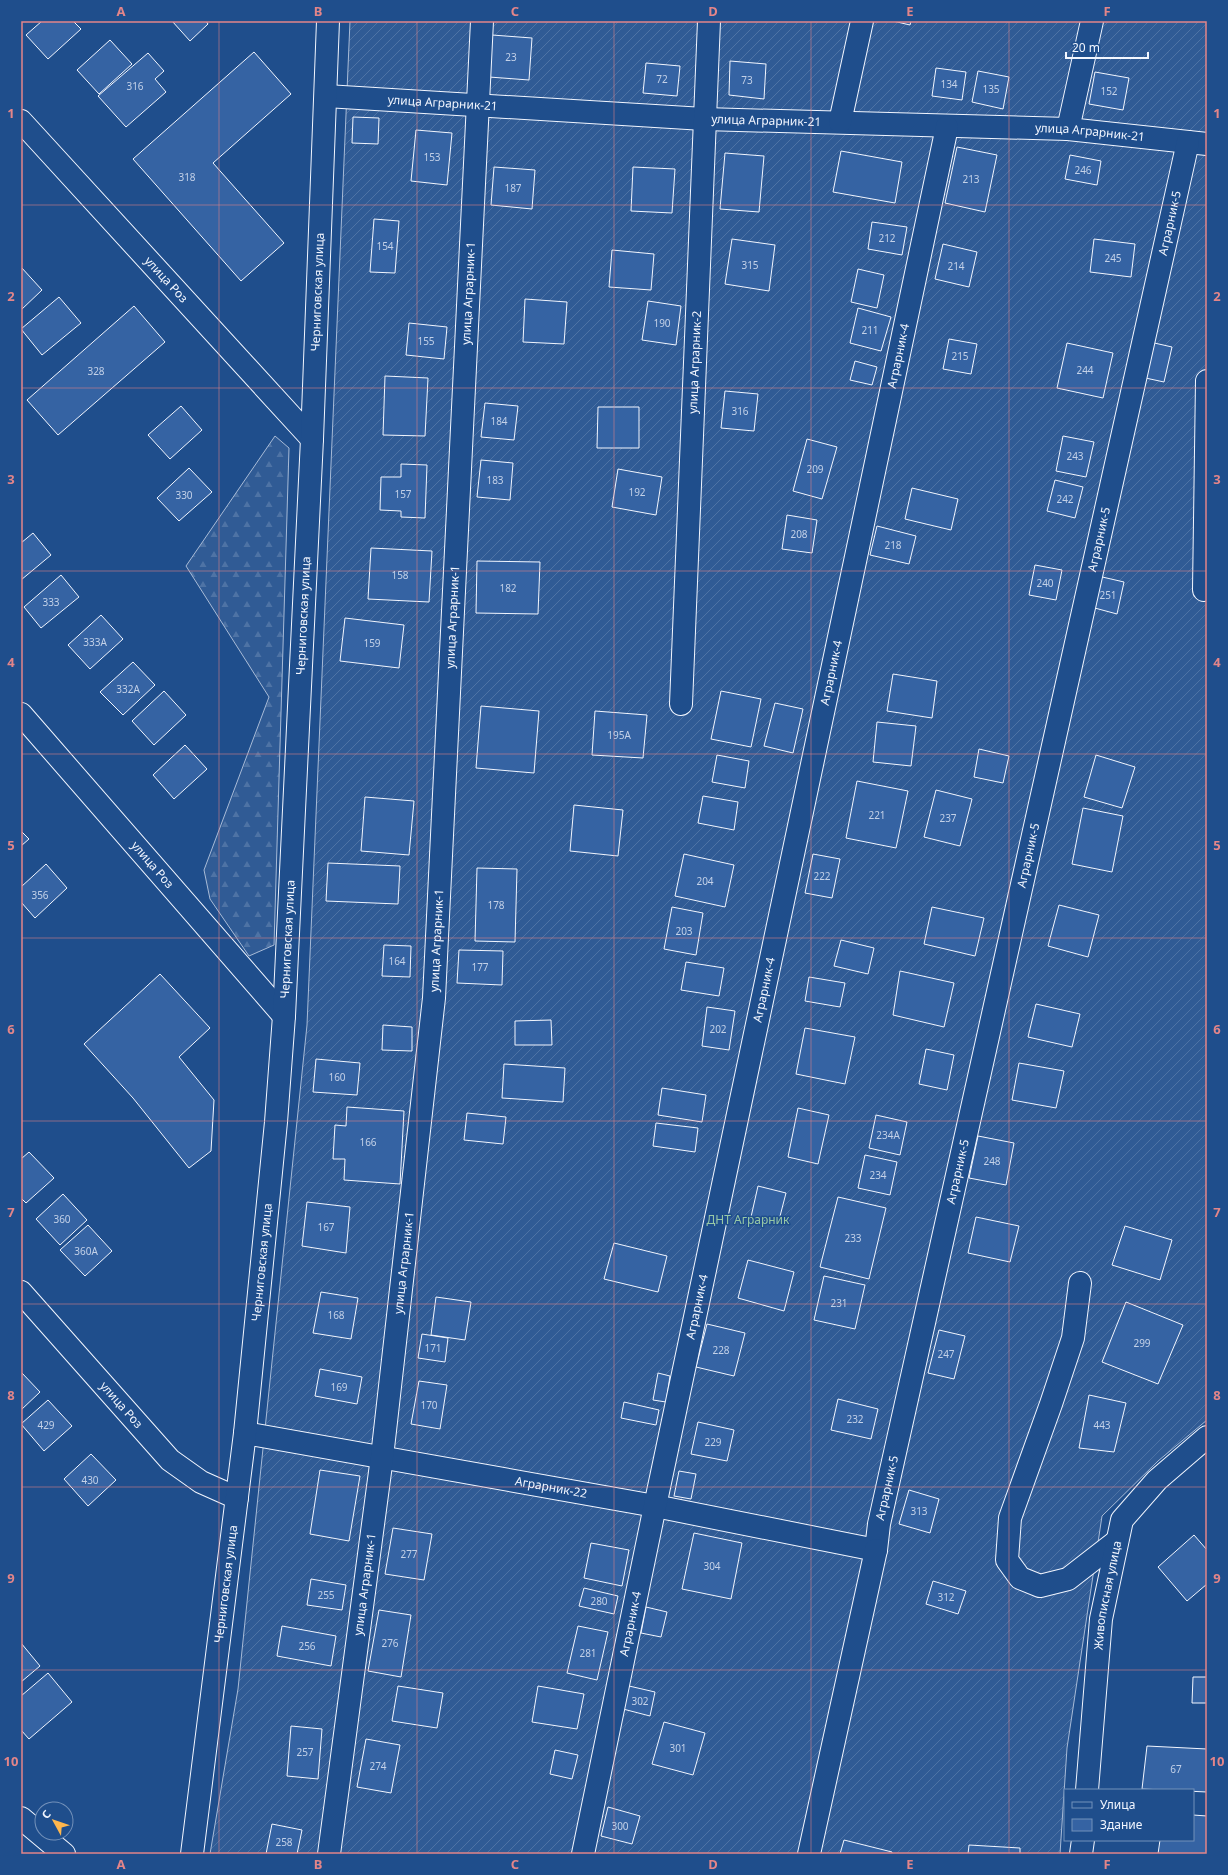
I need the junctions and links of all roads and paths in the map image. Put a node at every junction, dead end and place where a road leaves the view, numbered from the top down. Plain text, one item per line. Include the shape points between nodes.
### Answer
1 (328, 21) edge
2 (482, 21) edge
3 (709, 21) edge
4 (862, 21) edge
5 (1092, 21) edge
6 (326, 96) junction
7 (478, 104) junction
8 (704, 118) junction
9 (21, 121) edge
10 (840, 122) junction
11 (947, 126) junction
12 (1068, 129) junction
13 (1197, 143) edge
14 (1207, 381) edge
15 (312, 439) junction
16 (1204, 590) dead end
17 (681, 704) dead end
18 (21, 714) edge
19 (284, 1016) junction
20 (1080, 1283) dead end
21 (21, 1292) edge
22 (244, 1433) junction
23 (1207, 1437) edge
24 (382, 1457) junction
25 (237, 1498) junction
26 (655, 1506) junction
27 (1118, 1541) junction
28 (866, 1548) junction
29 (1087, 1789) edge
30 (21, 1818) edge
31 (1083, 1841) edge
32 (64, 1854) edge
33 (192, 1854) edge
34 (329, 1854) edge
35 (583, 1854) edge
36 (809, 1854) edge
37 (1081, 1854) edge

1 - 6 street, Черниговская улица
2 - 7 street, улица Аграрник-1
3 - 8 street, улица Аграрник-2
4 - 10 street
5 - 12 street
6 - 7 street, улица Аграрник-21
6 - 15 street, Черниговская улица
7 - 8 street, улица Аграрник-21
7 - 24 street, улица Аграрник-1 via 434,998
8 - 10 street, улица Аграрник-21
8 - 17 street, улица Аграрник-2
9 - 15 street, улица Роз
10 - 11 street, улица Аграрник-21
11 - 12 street, улица Аграрник-21
11 - 26 street, Аграрник-4
12 - 13 street, улица Аграрник-21
13 - 28 street, Аграрник-5 via 881,1516
14 - 16 street
15 - 19 street, Черниговская улица
18 - 19 street, улица Роз
19 - 22 street, Черниговская улица
20 - 27 street via 1073,1338 1010,1518 1007,1560 1020,1578 1040,1586 1068,1579
21 - 25 street, улица Роз via 170,1460 201,1482
22 - 24 street, Аграрник-22
22 - 25 street, Черниговская улица
23 - 27 street, Живописная улица via 1156,1480 1122,1520
24 - 26 street, Аграрник-22
24 - 34 street, улица Аграрник-1
25 - 33 street, Черниговская улица
26 - 28 street, Аграрник-22
26 - 35 street, Аграрник-4
27 - 29 street, Живописная улица via 1101,1619
28 - 36 street, Аграрник-5
30 - 32 street
31 - 37 street

